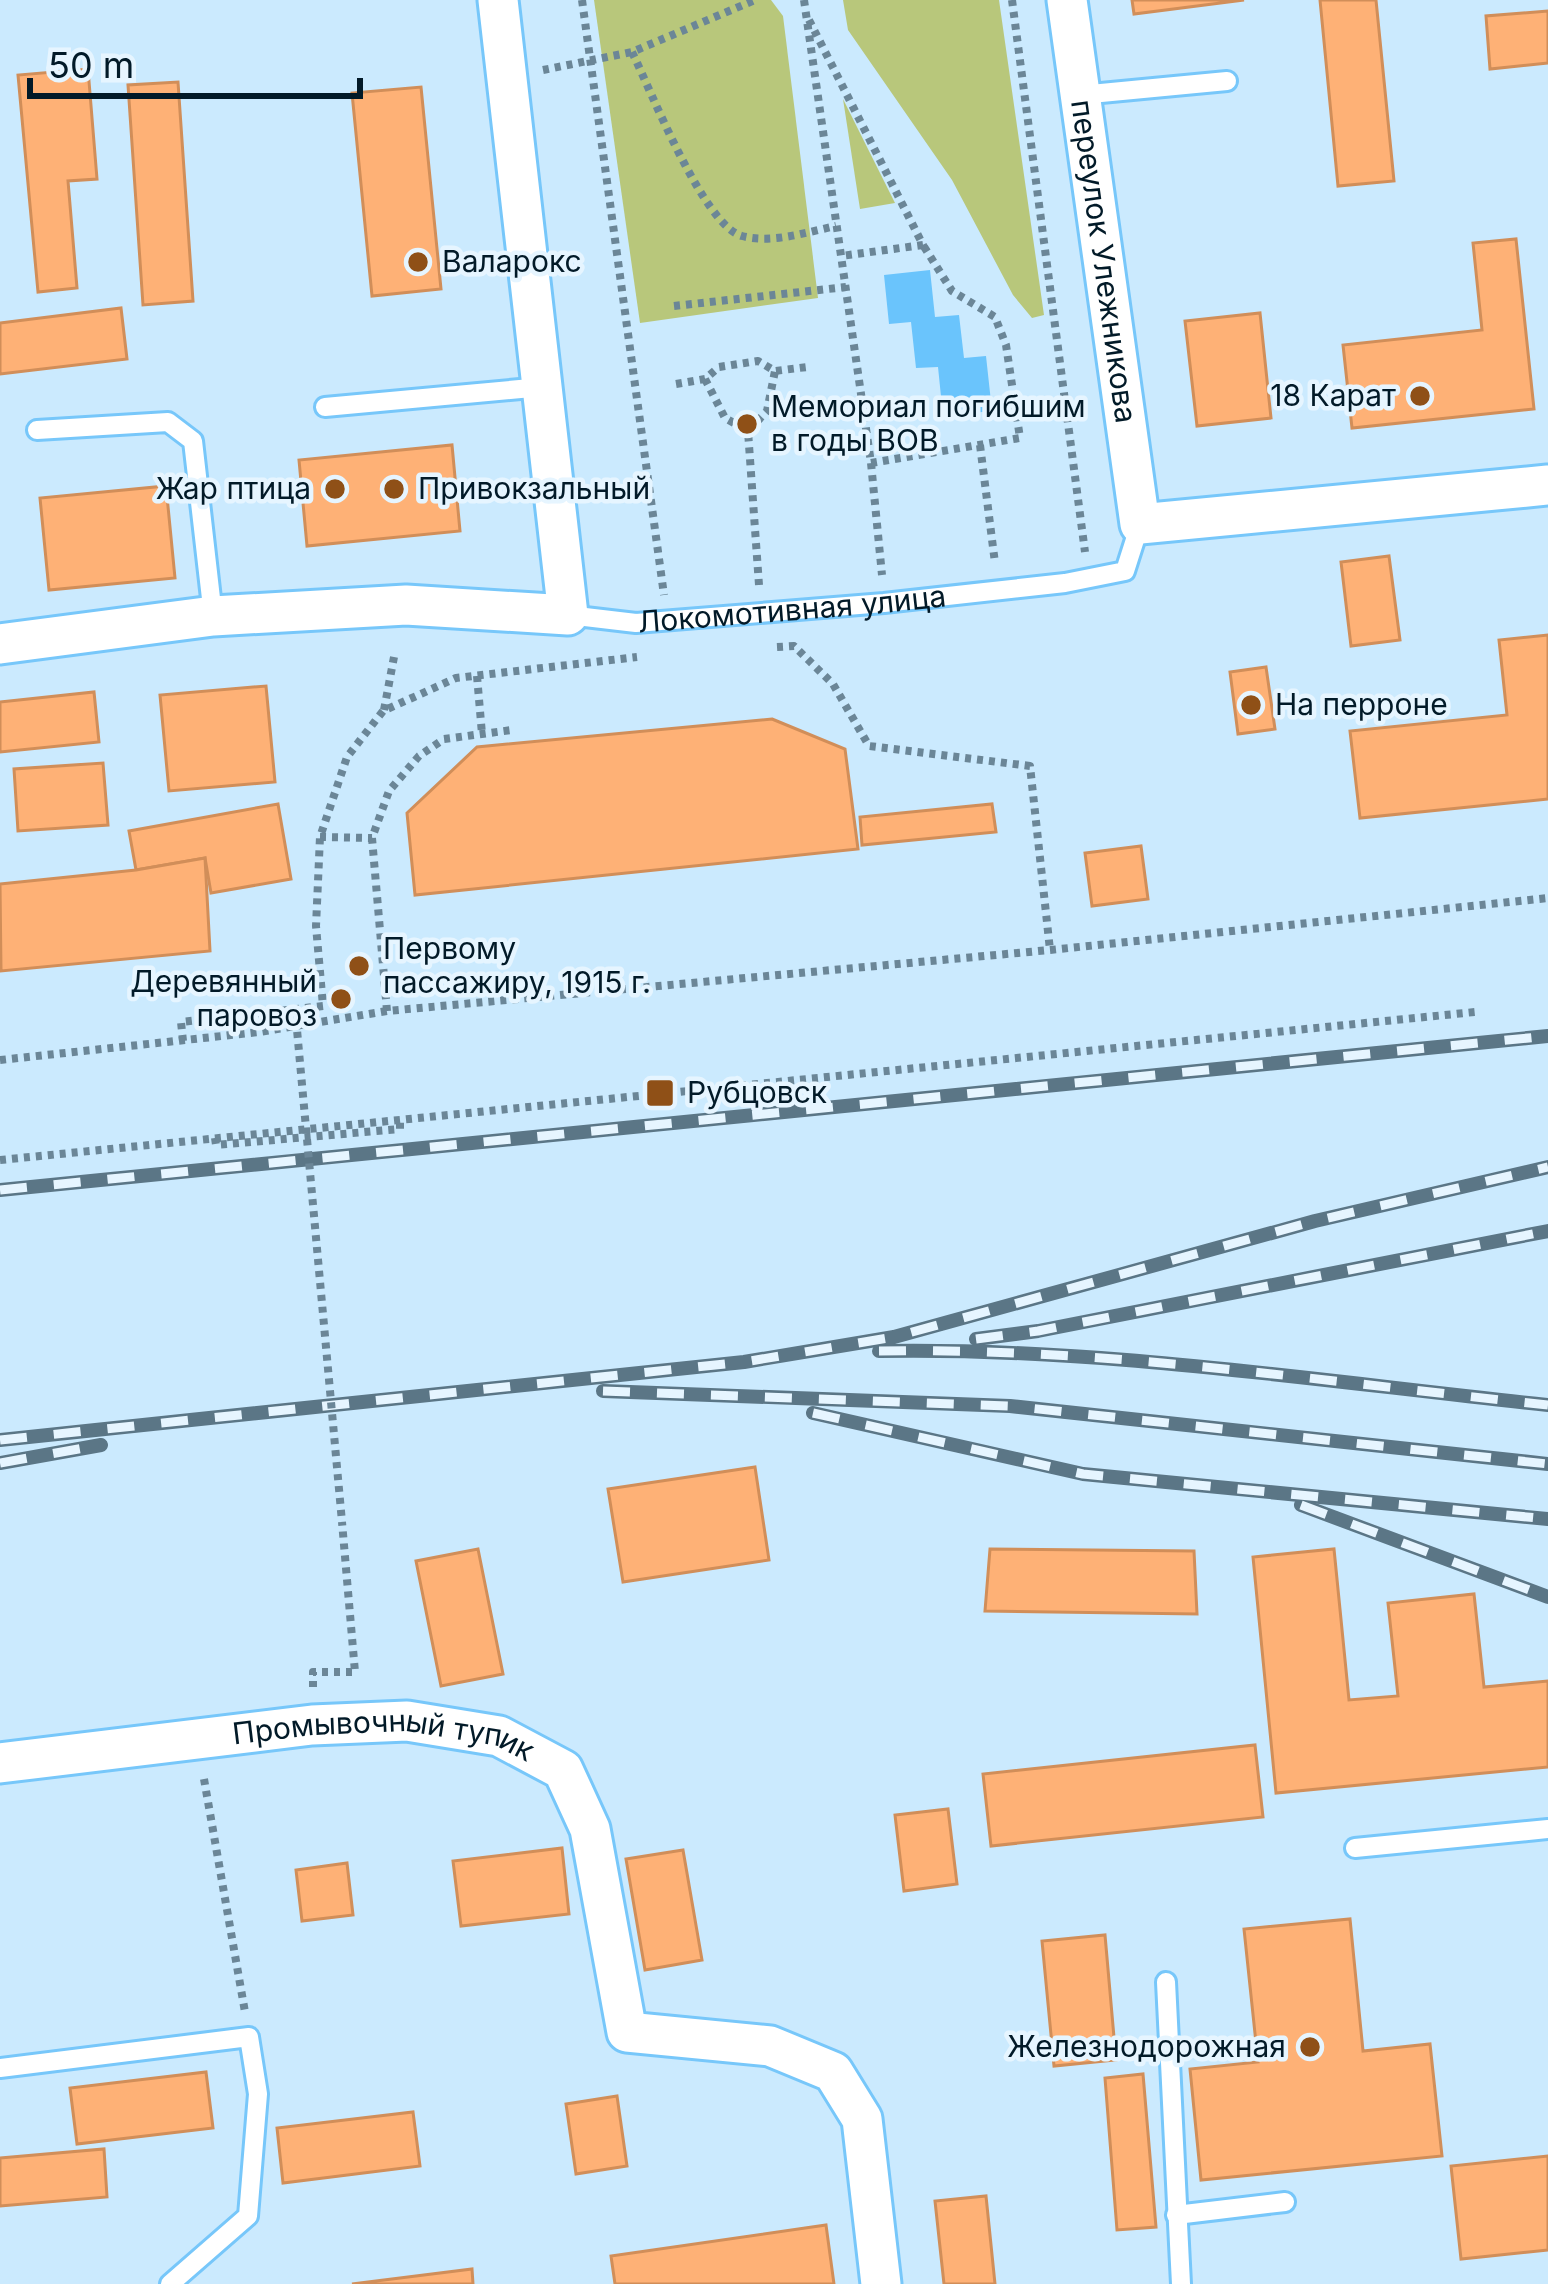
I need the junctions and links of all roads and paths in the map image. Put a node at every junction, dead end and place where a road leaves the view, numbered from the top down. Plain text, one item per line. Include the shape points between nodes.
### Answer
1 (498, 0) edge
2 (582, 0) edge
3 (755, 0) edge
4 (804, 0) edge
5 (1012, 0) edge
6 (1067, 0) edge
7 (806, 14) junction
8 (632, 52) junction
9 (590, 60) junction
10 (506, 78) junction
11 (1226, 81) dead end
12 (1080, 94) junction
13 (836, 226) junction
14 (922, 245) junction
15 (841, 256) junction
16 (846, 287) junction
17 (674, 306) dead end
18 (807, 367) dead end
19 (775, 371) junction
20 (705, 379) junction
21 (676, 384) dead end
22 (542, 387) junction
23 (325, 407) dead end
24 (37, 430) dead end
25 (748, 431) junction
26 (980, 445) junction
27 (871, 463) junction
28 (1548, 485) edge
29 (1140, 524) junction
30 (1063, 557) dead end
31 (1018, 562) dead end
32 (995, 564) junction
33 (972, 566) dead end
34 (905, 573) dead end
35 (882, 575) junction
36 (862, 577) dead end
37 (779, 585) dead end
38 (568, 615) junction
39 (213, 616) junction
40 (667, 620) junction
41 (0, 644) edge
42 (773, 647) dead end
43 (394, 657) dead end
44 (477, 676) junction
45 (383, 711) junction
46 (512, 730) dead end
47 (482, 734) junction
48 (320, 838) junction
49 (372, 838) junction
50 (1548, 898) edge
51 (1051, 950) junction
52 (295, 1008) junction
53 (388, 1011) junction
54 (1475, 1012) dead end
55 (183, 1041) junction
56 (0, 1060) edge
57 (400, 1120) junction
58 (307, 1136) junction
59 (219, 1141) junction
60 (0, 1160) edge
61 (313, 1672) dead end
62 (205, 1738) junction
63 (0, 1763) edge
64 (1548, 1828) edge
65 (1355, 1848) dead end
66 (1166, 1982) dead end
67 (249, 2037) junction
68 (0, 2068) edge
69 (1285, 2202) dead end
70 (1176, 2215) junction
71 (170, 2284) edge
72 (881, 2284) edge
73 (1181, 2284) edge

1 - 10 street
2 - 9 path
3 - 8 path
4 - 7 path
5 - 30 path via 1086,555
6 - 12 street, переулок Улежникова
7 - 13 path
7 - 14 path
8 - 9 path
8 - 13 path via 717,218 739,236
9 - 10 path
9 - 40 path
10 - 22 street
11 - 12 lane
12 - 29 street, переулок Улежникова
13 - 15 path
14 - 15 path
14 - 26 path via 952,291 995,317 1006,345 1020,438
15 - 16 path
16 - 17 path
16 - 27 path
18 - 19 path
19 - 20 path via 758,361 719,367
19 - 25 path via 767,411
20 - 21 path
20 - 25 path via 725,418
22 - 23 lane
22 - 38 street
24 - 39 lane via 169,422 193,441
25 - 37 path via 759,586
26 - 27 path
26 - 32 path
27 - 35 path
28 - 29 street
29 - 40 lane, Локомотивная улица via 1125,571 907,601
31 - 32 path
32 - 33 path
34 - 35 path
35 - 36 path
38 - 39 street, Локомотивная улица via 406,605
38 - 40 lane, Локомотивная улица
39 - 41 street, Локомотивная улица
40 - 44 path via 669,654
42 - 51 path via 794,646 833,684 869,746 1030,766
43 - 45 path
44 - 45 path
44 - 47 path
45 - 48 path via 346,757
46 - 47 path
47 - 49 path via 444,739 419,756 389,791
48 - 49 path
48 - 52 path via 323,1006
49 - 53 path
50 - 51 path
51 - 53 path
52 - 55 path via 181,1022
52 - 58 path, bridge
53 - 55 path
54 - 57 path
55 - 56 path
57 - 58 path via 400,1129
57 - 59 path
58 - 59 path
58 - 61 path, bridge via 356,1672
59 - 60 path
62 - 63 street, Промывочный тупик
62 - 67 path via 204,1793
62 - 72 street, Промывочный тупик via 407,1721 499,1736 563,1770 590,1829 627,2032 770,2046 833,2072 862,2119
64 - 65 lane
66 - 70 lane
67 - 68 lane
67 - 71 lane via 258,2094 248,2216
69 - 70 lane
70 - 73 lane

